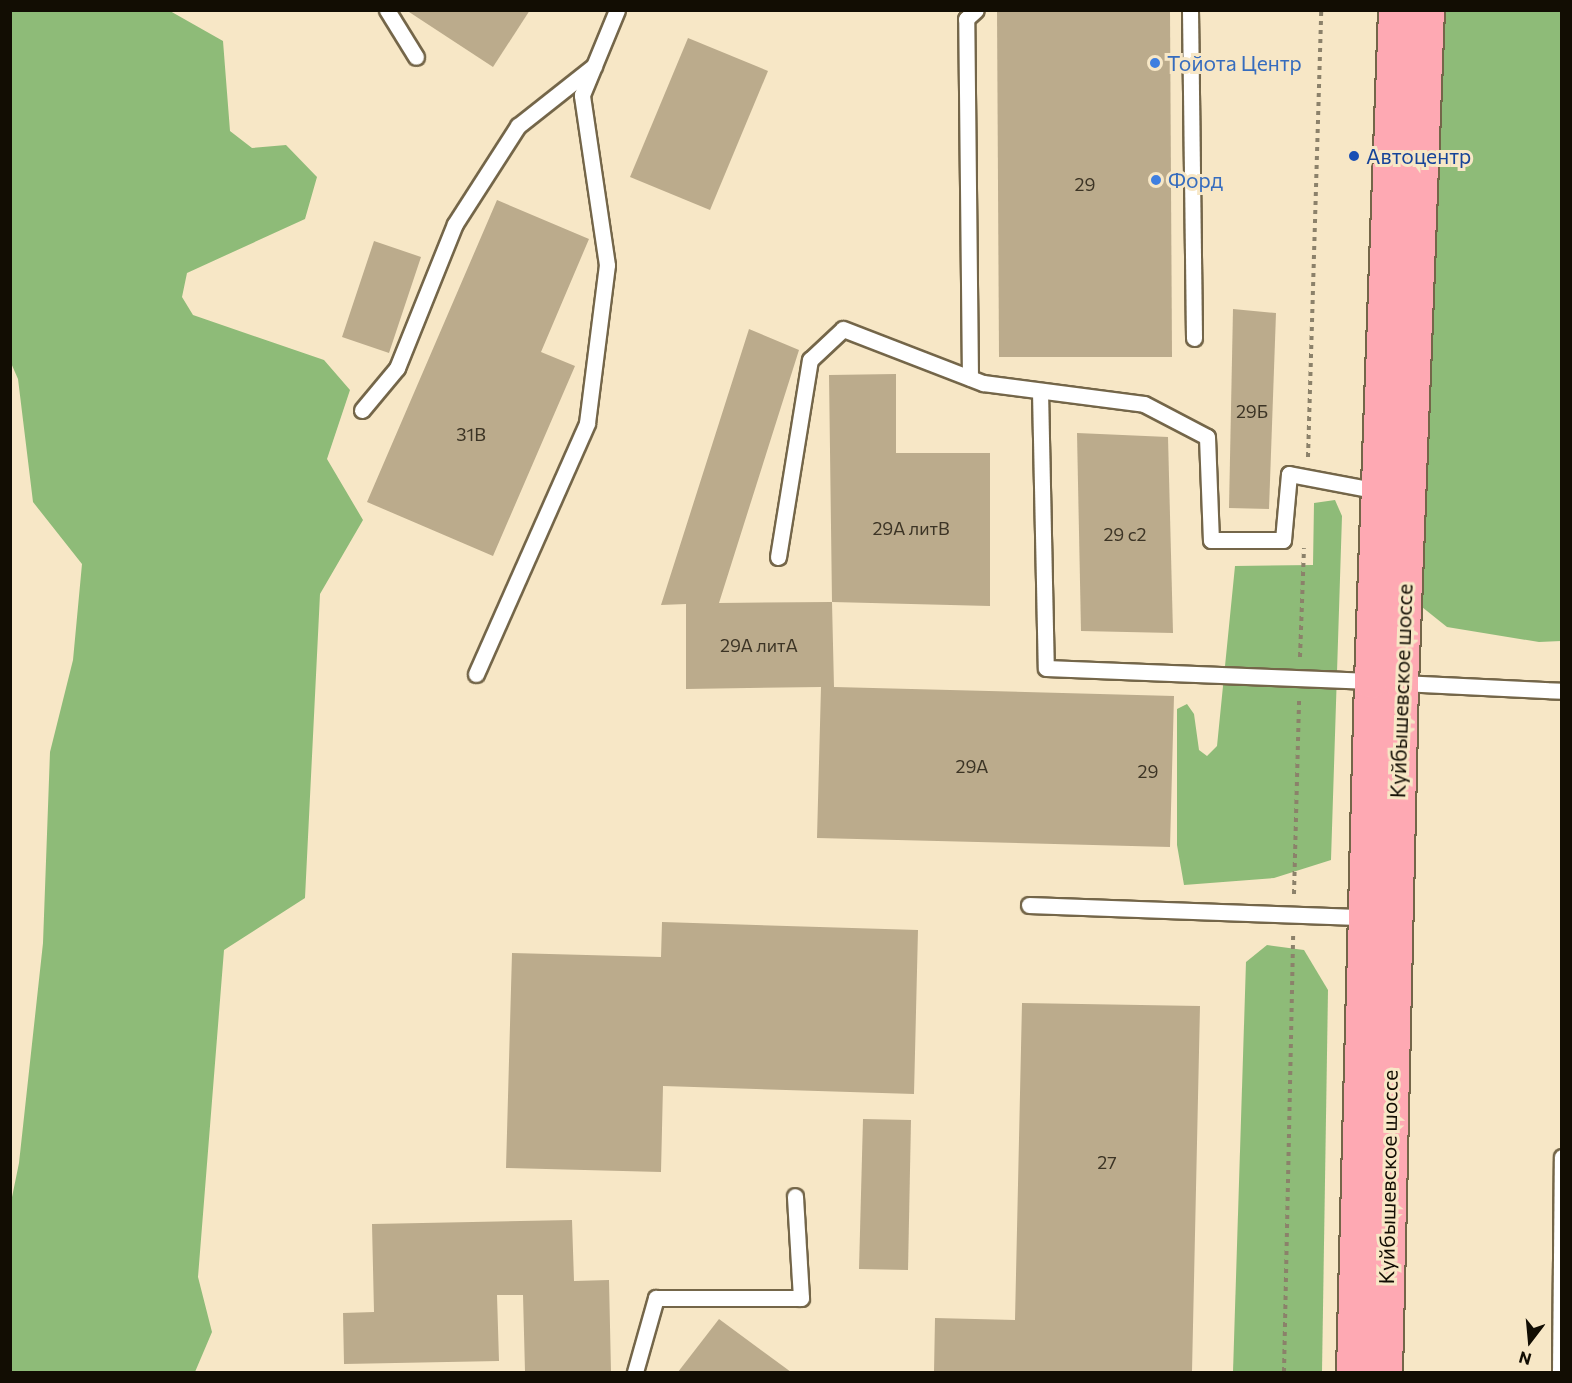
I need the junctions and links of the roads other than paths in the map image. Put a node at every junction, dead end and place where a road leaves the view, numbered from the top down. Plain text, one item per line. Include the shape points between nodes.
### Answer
1 (387, 10) edge
2 (617, 10) edge
3 (976, 10) edge
4 (1190, 10) edge
5 (1395, 10) edge
6 (1427, 10) edge
7 (416, 57) dead end
8 (594, 66) junction
9 (1194, 338) dead end
10 (970, 378) junction
11 (1040, 391) junction
12 (362, 410) dead end
13 (1379, 491) junction
14 (778, 557) dead end
15 (476, 674) dead end
16 (1386, 682) junction
17 (1562, 691) edge
18 (1029, 905) dead end
19 (1364, 918) junction
20 (1562, 1157) edge
21 (795, 1196) dead end
22 (635, 1372) edge
23 (1353, 1372) edge
24 (1384, 1372) edge
25 (1560, 1372) edge

1 - 7 lane
2 - 8 lane
3 - 10 lane via 966,19
4 - 9 lane
5 - 13 main road, Куйбышевское шоссе
6 - 16 main road, Куйбышевское шоссе
8 - 12 lane via 518,126 456,224 398,368
8 - 15 lane via 582,95 607,266 587,423
10 - 11 lane
10 - 14 lane via 843,329 810,360
11 - 13 lane via 1144,404 1207,437 1211,540 1283,540 1289,474
11 - 16 lane via 1046,668
13 - 16 main road, Куйбышевское шоссе
16 - 17 lane
16 - 19 main road, Куйбышевское шоссе
16 - 24 main road, Куйбышевское шоссе
18 - 19 lane
19 - 23 main road, Куйбышевское шоссе
20 - 25 lane
21 - 22 lane via 801,1298 656,1298

